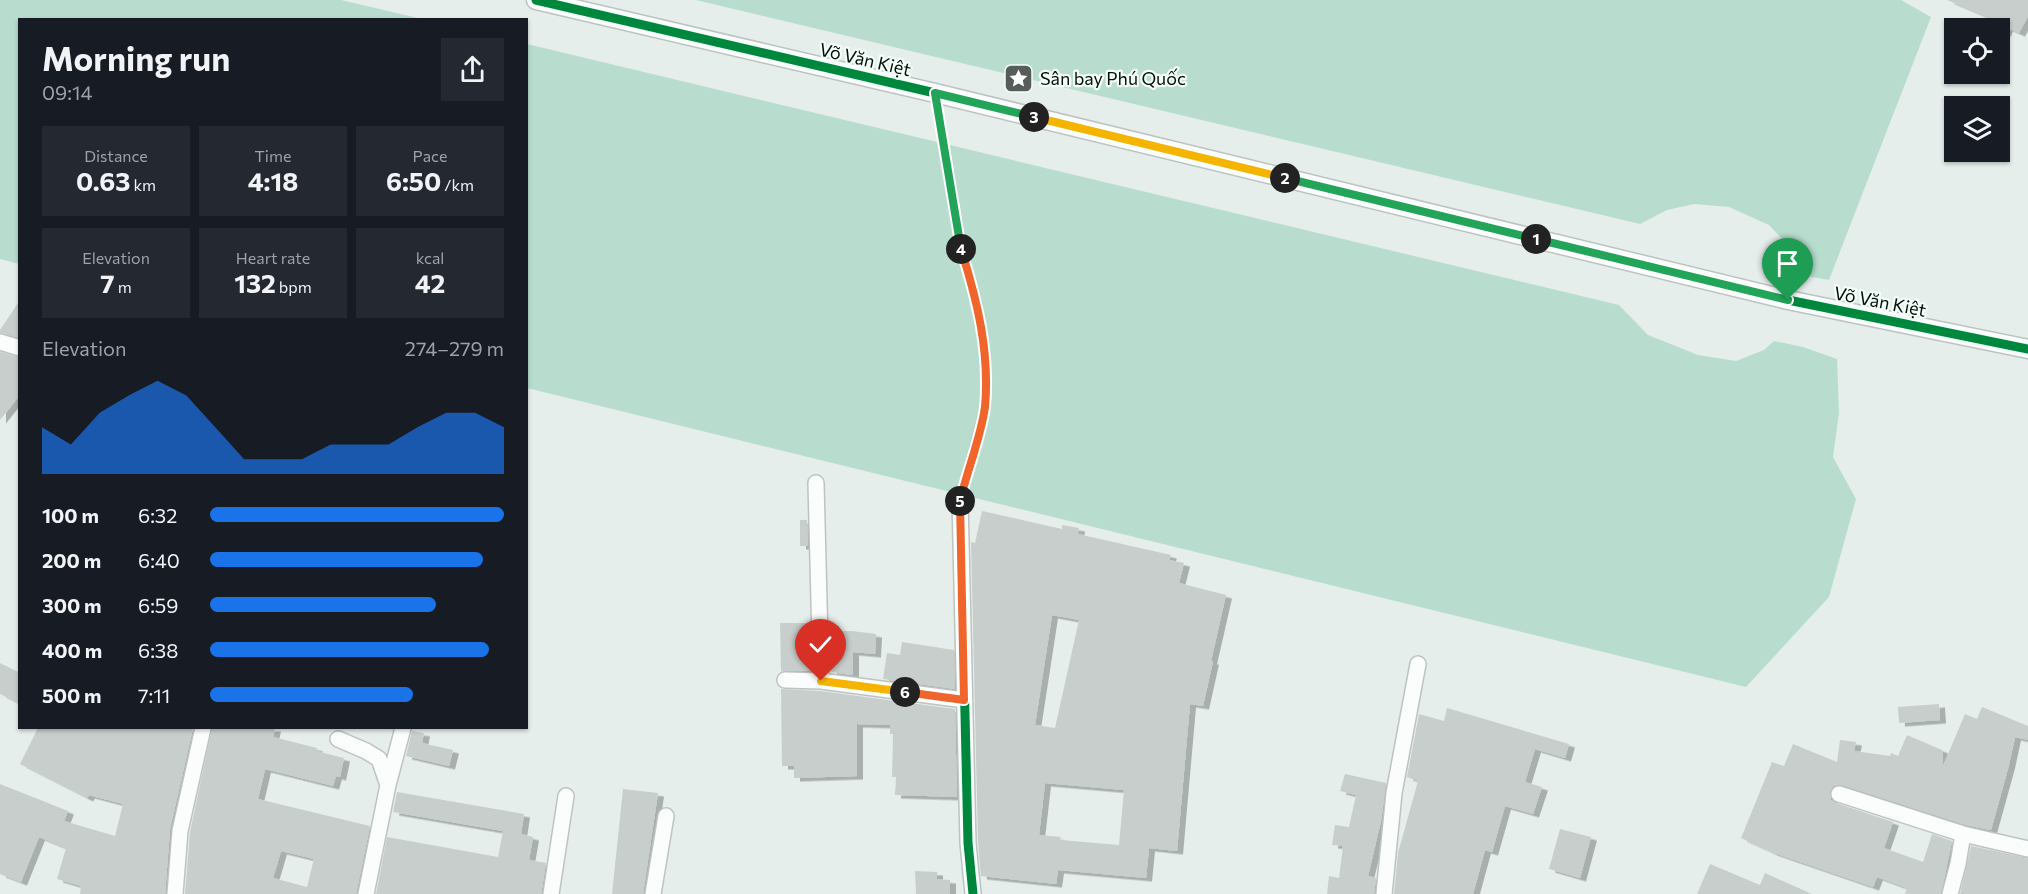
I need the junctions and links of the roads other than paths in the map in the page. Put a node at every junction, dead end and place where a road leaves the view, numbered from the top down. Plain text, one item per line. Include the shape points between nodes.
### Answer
1 (544, 1) edge
2 (935, 93) junction
3 (0, 342) edge
4 (18, 347) edge
5 (2028, 349) edge
6 (816, 483) dead end
7 (960, 500) joint
8 (1418, 664) dead end
9 (785, 680) dead end
10 (821, 681) junction
11 (964, 700) junction
12 (203, 729) edge
13 (403, 729) edge
14 (338, 739) dead end
15 (388, 785) junction
16 (1839, 794) dead end
17 (566, 796) dead end
18 (666, 816) dead end
19 (1963, 834) junction
20 (2028, 849) edge
21 (175, 894) edge
22 (366, 894) edge
23 (551, 894) edge
24 (653, 894) edge
25 (973, 894) edge
26 (1384, 894) edge
27 (1950, 894) edge

1 - 2 street, Võ Văn Kiệt
2 - 5 street, Võ Văn Kiệt via 1788,300
2 - 7 lane via 960,244 978,305 987,367 984,409
3 - 4 street
6 - 10 street
7 - 11 street
8 - 26 street via 1394,793
9 - 10 street
10 - 11 street
11 - 25 street
12 - 21 street via 180,831
13 - 15 street
14 - 15 street via 380,759
15 - 22 street
16 - 19 street
17 - 23 street
18 - 24 street
19 - 20 street
19 - 27 street

